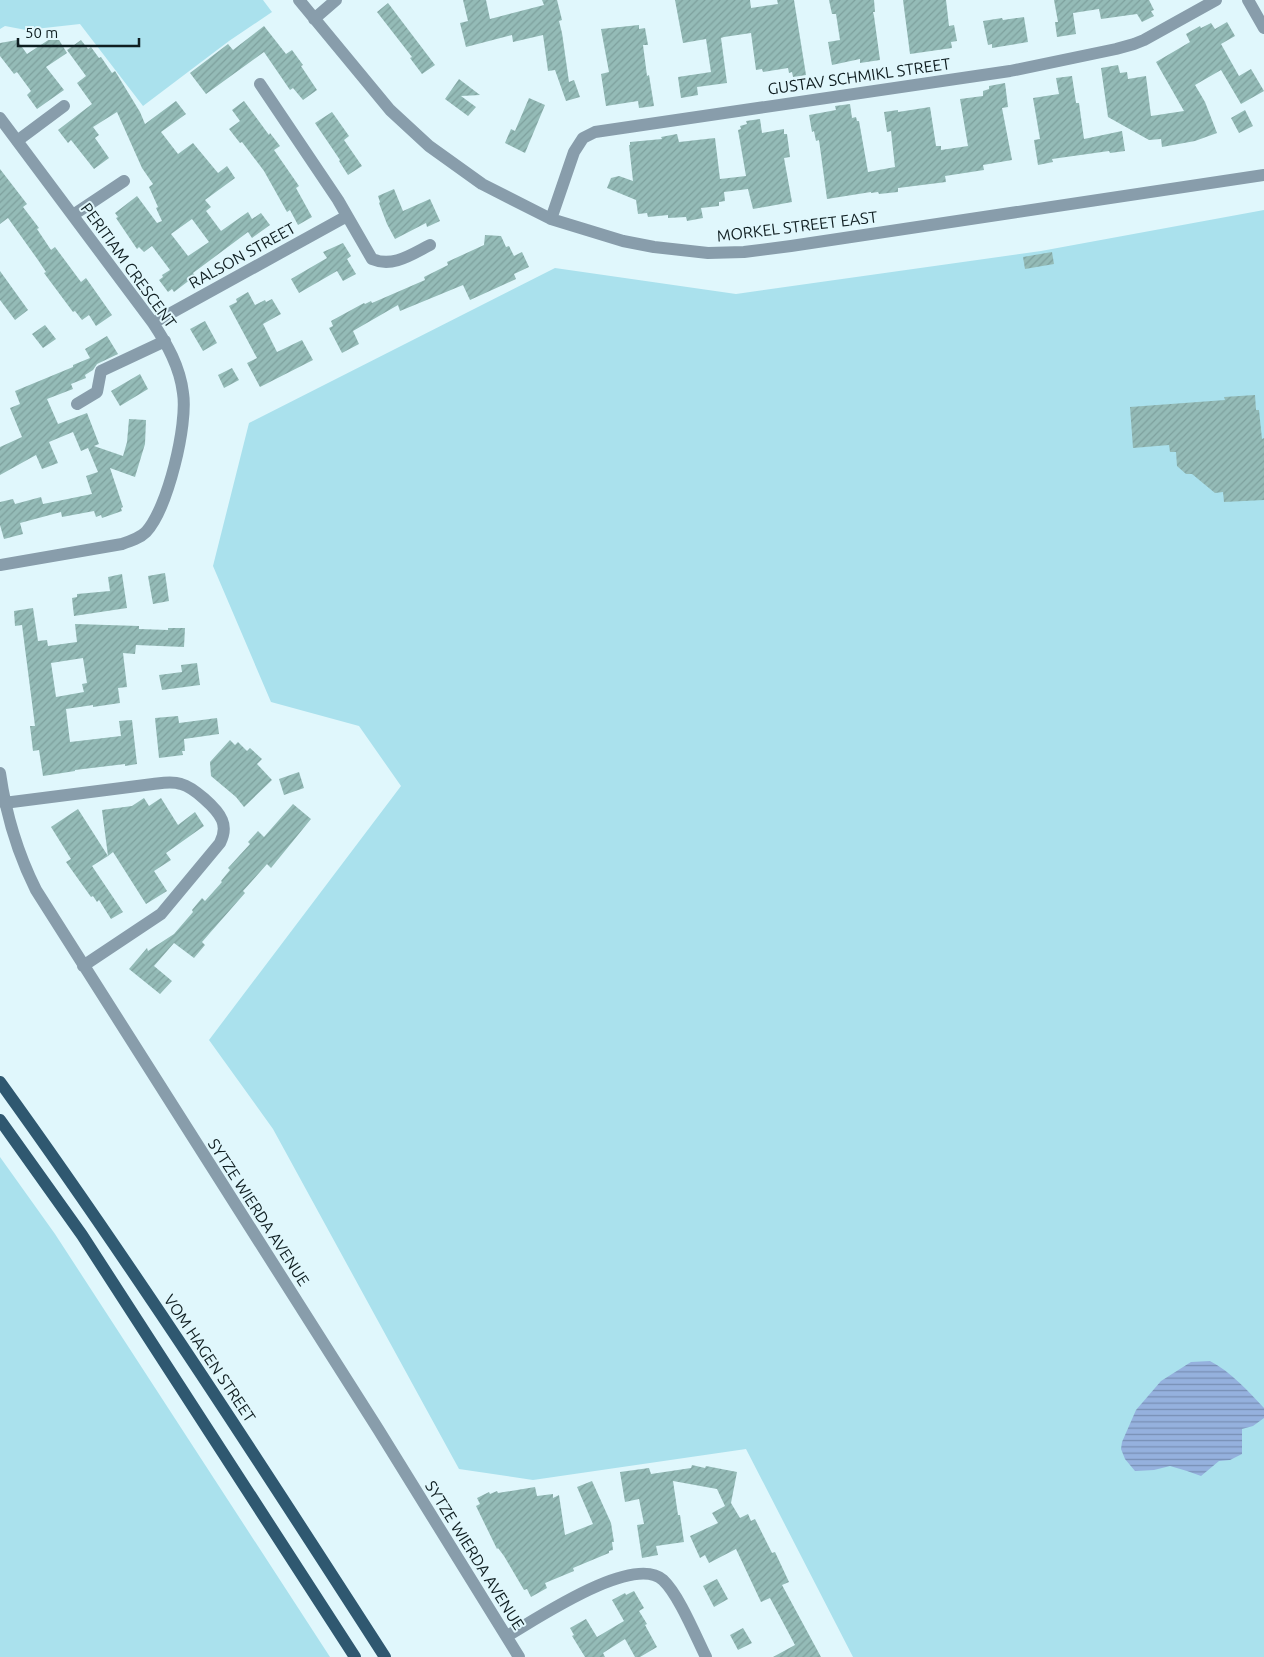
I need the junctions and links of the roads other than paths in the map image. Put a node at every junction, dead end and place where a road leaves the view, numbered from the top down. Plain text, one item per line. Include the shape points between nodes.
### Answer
1 (299, 0) edge
2 (336, 0) edge
3 (1216, 0) edge
4 (1248, 0) edge
5 (314, 19) junction
6 (1264, 28) edge
7 (260, 84) dead end
8 (64, 106) dead end
9 (0, 118) edge
10 (18, 141) junction
11 (1264, 175) edge
12 (124, 181) dead end
13 (73, 215) junction
14 (347, 216) junction
15 (551, 219) junction
16 (430, 245) dead end
17 (153, 323) junction
18 (164, 341) junction
19 (77, 404) dead end
20 (0, 565) edge
21 (0, 773) edge
22 (4, 803) junction
23 (83, 966) junction
24 (0, 1082) edge
25 (0, 1120) edge
26 (507, 1636) junction
27 (355, 1657) edge
28 (385, 1657) edge
29 (519, 1657) edge
30 (706, 1657) edge

1 - 5 street, MORKEL STREET EAST
2 - 5 street
3 - 15 street, GUSTAV SCHMIKL STREET via 1134,44 1097,53 1010,71 595,132 583,138 574,152
4 - 6 street
5 - 15 street, MORKEL STREET EAST via 390,110 430,146 482,184
7 - 14 street
8 - 10 street
9 - 10 street, PERITIAM CRESCENT
10 - 13 street, PERITIAM CRESCENT
11 - 15 street, MORKEL STREET EAST via 744,252 708,253 654,247
12 - 13 street
13 - 17 street, PERITIAM CRESCENT
14 - 16 street via 372,259 379,262 397,261
14 - 17 street, RALSON STREET
17 - 18 street, PERITIAM CRESCENT
18 - 19 street via 101,371 96,392
18 - 20 street, PERITIAM CRESCENT via 181,380 183,423 162,503 146,532 122,544
21 - 22 street, SYTZE WIERDA AVENUE
22 - 23 street, SYTZE WIERDA AVENUE via 24,867
22 - 23 street via 172,783 195,791 221,818 224,828 220,843 161,914
23 - 26 street, SYTZE WIERDA AVENUE
24 - 28 main road, VOM HAGEN STREET via 228,1413
25 - 27 main road via 82,1235
26 - 29 street, SYTZE WIERDA AVENUE
26 - 30 street via 587,1590 631,1576 649,1575 657,1577 671,1590

